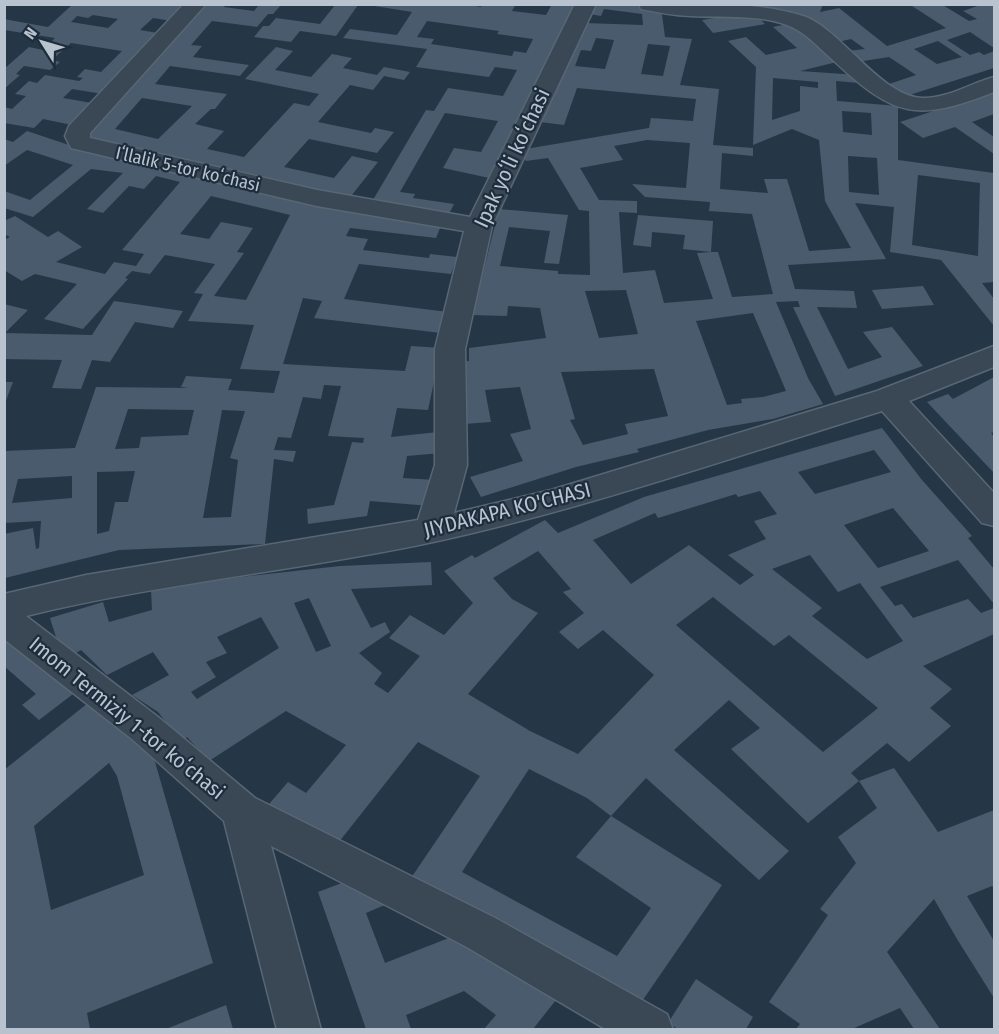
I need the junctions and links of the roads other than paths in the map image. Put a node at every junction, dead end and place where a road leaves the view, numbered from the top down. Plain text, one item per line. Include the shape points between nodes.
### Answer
1 (196, 4) edge
2 (586, 4) edge
3 (649, 4) edge
4 (994, 84) edge
5 (479, 226) junction
6 (994, 356) edge
7 (888, 398) junction
8 (994, 514) edge
9 (432, 530) junction
10 (4, 608) edge
11 (4, 619) edge
12 (241, 811) junction
13 (299, 1029) edge
14 (651, 1029) edge

1 - 5 street, Iʻllalik 5-tor koʻchasi via 78,131 80,143 317,198
2 - 5 street, Ipak yoʻli koʻchasi
3 - 4 street via 754,11 799,21 879,87 904,102 921,106
5 - 9 street, Ipak yoʻli koʻchasi via 450,349 451,465
6 - 7 street, JIYDAKAPA KO'CHASI
7 - 8 street
7 - 9 street, JIYDAKAPA KO'CHASI via 551,502
9 - 10 street, JIYDAKAPA KO'CHASI via 86,588
11 - 12 street, Imom Termiziy 1-tor koʻchasi via 145,728
12 - 13 street, Imom Termiziy 1-tor koʻchasi
12 - 14 street via 480,932

